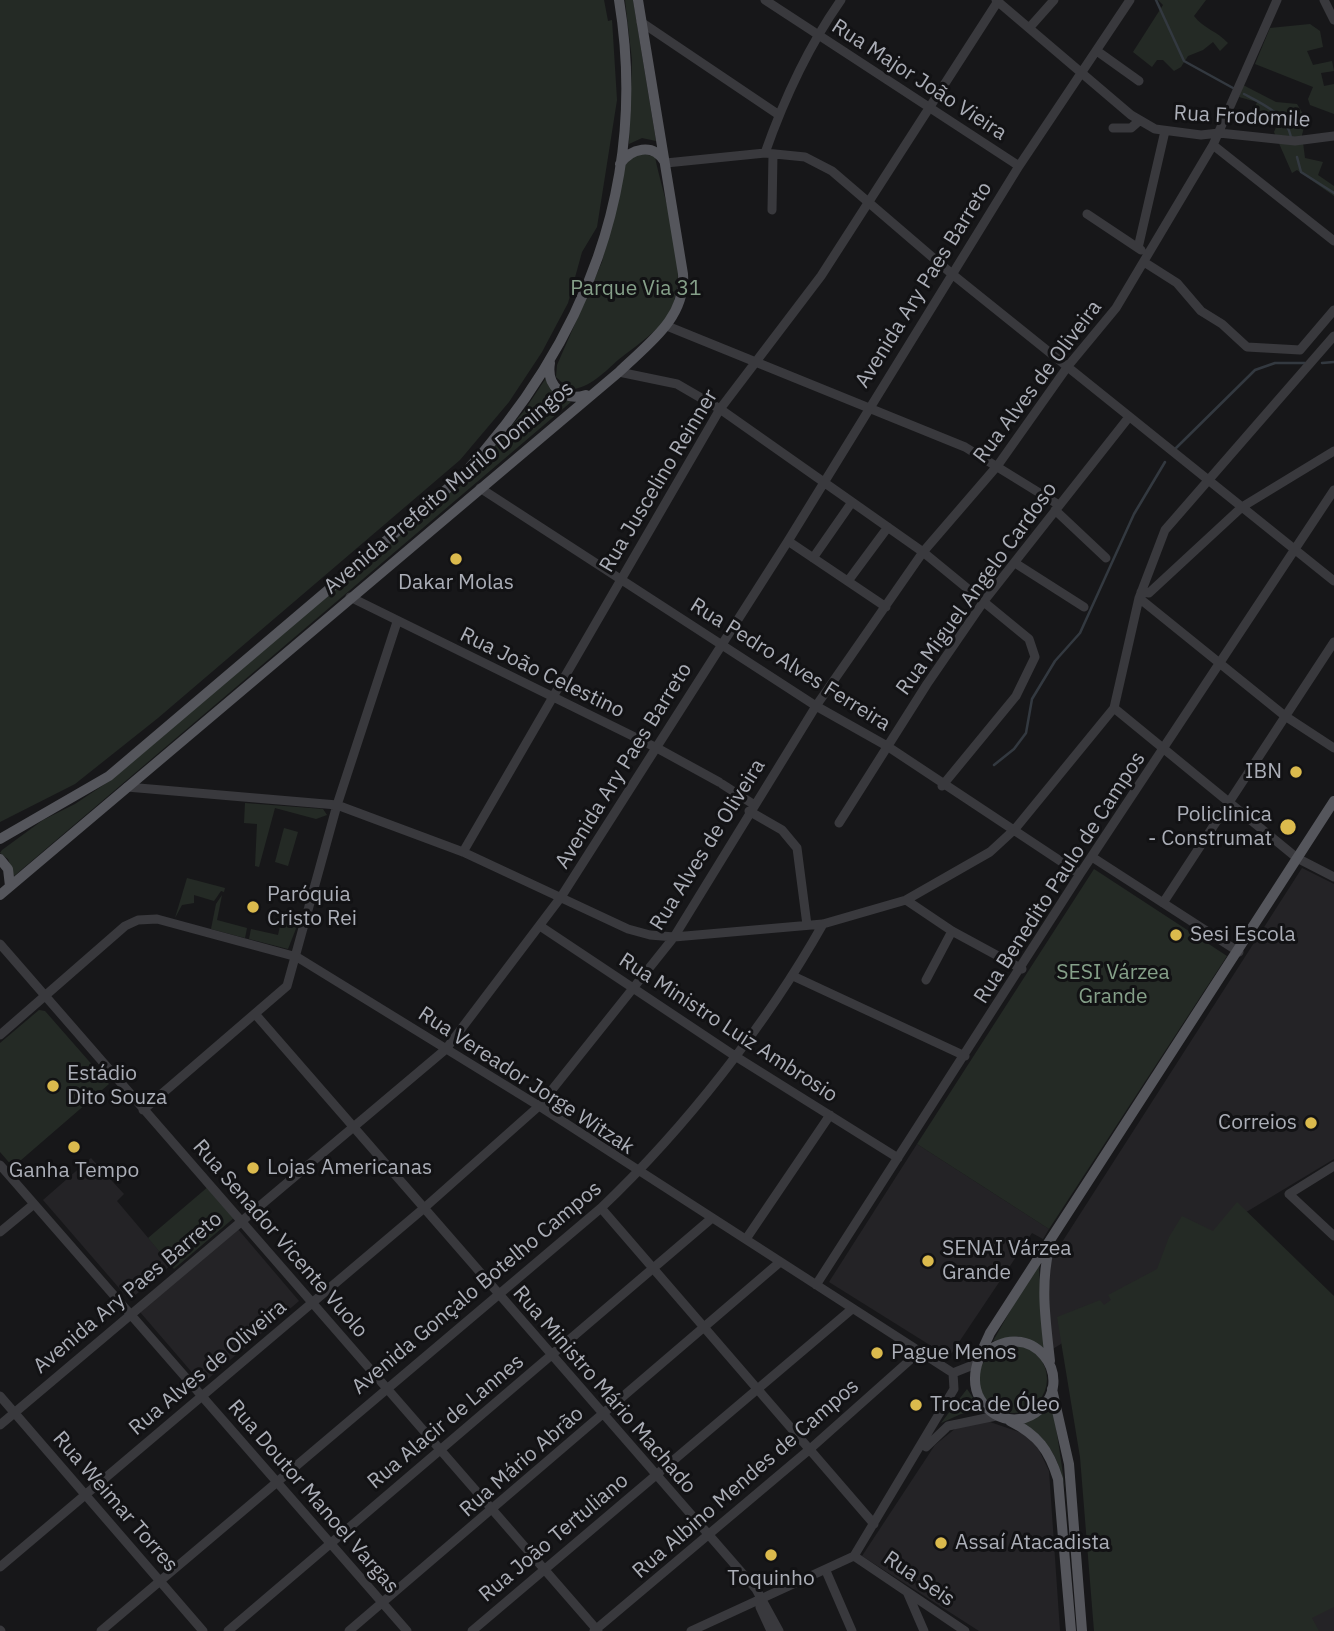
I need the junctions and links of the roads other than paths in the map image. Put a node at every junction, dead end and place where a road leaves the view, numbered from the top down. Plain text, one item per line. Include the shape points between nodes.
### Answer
1 (619, 0) edge
2 (638, 0) edge
3 (765, 0) edge
4 (841, 0) edge
5 (1054, 0) edge
6 (1130, 0) edge
7 (1277, 0) edge
8 (1324, 0) edge
9 (997, 1) edge
10 (1334, 20) edge
11 (641, 22) junction
12 (1030, 27) junction
13 (817, 35) junction
14 (1097, 51) junction
15 (1083, 74) junction
16 (1139, 81) dead end
17 (928, 107) junction
18 (779, 115) junction
19 (1139, 121) junction
20 (1112, 128) dead end
21 (1165, 131) junction
22 (1219, 133) junction
23 (1334, 136) edge
24 (1213, 145) junction
25 (769, 153) junction
26 (666, 163) junction
27 (620, 166) junction
28 (1019, 166) junction
29 (869, 203) junction
30 (772, 210) dead end
31 (1087, 214) dead end
32 (1334, 241) edge
33 (1138, 248) junction
34 (1146, 258) junction
35 (952, 274) junction
36 (1334, 310) edge
37 (667, 326) junction
38 (1334, 336) edge
39 (551, 360) junction
40 (756, 364) junction
41 (1068, 366) junction
42 (620, 372) junction
43 (592, 392) junction
44 (868, 408) junction
45 (720, 409) junction
46 (1129, 417) junction
47 (1332, 455) edge
48 (998, 465) junction
49 (1207, 479) junction
50 (823, 483) junction
51 (480, 488) junction
52 (1334, 490) edge
53 (852, 502) junction
54 (1242, 507) junction
55 (1057, 508) junction
56 (888, 527) junction
57 (788, 541) junction
58 (1294, 550) junction
59 (923, 552) junction
60 (813, 558) junction
61 (1106, 558) dead end
62 (1015, 563) junction
63 (620, 580) junction
64 (848, 581) junction
65 (1334, 581) edge
66 (1140, 595) junction
67 (350, 597) junction
68 (984, 601) junction
69 (886, 607) junction
70 (1084, 607) dead end
71 (397, 622) junction
72 (1334, 642) edge
73 (721, 644) junction
74 (1220, 663) junction
75 (553, 698) junction
76 (816, 706) junction
77 (1114, 708) junction
78 (1285, 716) junction
79 (887, 746) junction
80 (657, 748) junction
81 (1334, 748) edge
82 (1165, 749) junction
83 (145, 772) junction
84 (943, 786) junction
85 (127, 787) junction
86 (153, 790) junction
87 (1334, 801) edge
88 (1231, 802) junction
89 (337, 805) junction
90 (751, 807) junction
91 (839, 823) dead end
92 (1015, 830) junction
93 (14, 831) junction
94 (0, 839) edge
95 (0, 845) edge
96 (463, 852) junction
97 (1092, 857) junction
98 (1297, 858) junction
99 (0, 859) edge
100 (1080, 874) junction
101 (1334, 877) edge
102 (9, 886) junction
103 (0, 895) edge
104 (561, 897) junction
105 (906, 900) junction
106 (1163, 903) junction
107 (823, 924) junction
108 (807, 925) junction
109 (540, 926) junction
110 (952, 931) junction
111 (674, 937) junction
112 (0, 944) edge
113 (1239, 952) junction
114 (297, 957) junction
115 (1022, 969) junction
116 (793, 976) junction
117 (926, 980) dead end
118 (634, 988) junction
119 (45, 997) junction
120 (256, 1015) junction
121 (0, 1035) edge
122 (446, 1049) junction
123 (735, 1055) junction
124 (965, 1056) junction
125 (539, 1106) junction
126 (143, 1110) junction
127 (830, 1115) junction
128 (352, 1128) junction
129 (898, 1158) junction
130 (0, 1164) edge
131 (1334, 1166) edge
132 (638, 1173) junction
133 (34, 1204) junction
134 (601, 1208) junction
135 (423, 1209) junction
136 (712, 1219) junction
137 (241, 1221) junction
138 (0, 1232) edge
139 (1334, 1236) edge
140 (1052, 1238) junction
141 (746, 1239) junction
142 (780, 1262) junction
143 (653, 1269) junction
144 (816, 1285) junction
145 (497, 1293) junction
146 (312, 1302) junction
147 (852, 1310) junction
148 (130, 1314) junction
149 (706, 1328) junction
150 (919, 1352) junction
151 (551, 1356) junction
152 (979, 1360) junction
153 (1050, 1364) junction
154 (953, 1374) junction
155 (757, 1387) junction
156 (387, 1388) junction
157 (1052, 1388) junction
158 (0, 1396) edge
159 (202, 1396) junction
160 (15, 1412) junction
161 (603, 1416) junction
162 (1002, 1418) junction
163 (0, 1425) edge
164 (810, 1449) junction
165 (440, 1450) junction
166 (915, 1458) junction
167 (654, 1476) junction
168 (278, 1482) junction
169 (85, 1495) junction
170 (493, 1510) junction
171 (874, 1524) junction
172 (708, 1536) junction
173 (331, 1544) junction
174 (854, 1556) junction
175 (0, 1567) edge
176 (544, 1569) junction
177 (826, 1571) junction
178 (161, 1581) junction
179 (907, 1594) junction
180 (761, 1599) junction
181 (382, 1603) junction
182 (596, 1630) edge
183 (101, 1631) edge
184 (203, 1631) edge
185 (228, 1631) edge
186 (349, 1631) edge
187 (407, 1631) edge
188 (472, 1631) edge
189 (691, 1631) edge
190 (771, 1631) edge
191 (779, 1631) edge
192 (852, 1631) edge
193 (924, 1631) edge
194 (965, 1631) edge
195 (1072, 1631) edge
196 (1082, 1631) edge

1 - 27 main road, Avenida Prefeito Murilo Domingos via 626,80
2 - 11 main road, Avenida Prefeito Murilo Domingos
3 - 13 street, Rua Major João Vieira
4 - 13 street
5 - 12 street
6 - 14 street, Avenida Ary Paes Barreto
7 - 22 street, Rua Alves de Oliveira
8 - 10 street
9 - 12 street, Rua Frodomile
9 - 17 street, Rua Juscelino Reinner
11 - 18 street
11 - 26 main road, Avenida Prefeito Murilo Domingos
12 - 15 street, Rua Frodomile
13 - 17 street, Rua Major João Vieira
13 - 18 street
14 - 15 street, Avenida Ary Paes Barreto
14 - 16 street
15 - 19 street, Rua Frodomile
15 - 28 street, Avenida Ary Paes Barreto
17 - 28 street, Rua Major João Vieira
17 - 29 street, Rua Juscelino Reinner
18 - 25 street
19 - 20 street via 1131,128
19 - 21 street, Rua Frodomile
21 - 22 street, Rua Frodomile
21 - 33 street
22 - 23 street, Rua Frodomile via 1295,141
22 - 24 street, Rua Alves de Oliveira
24 - 32 street
24 - 34 street, Rua Alves de Oliveira
25 - 26 street
25 - 29 street via 805,157 832,171
25 - 30 street
26 - 27 main road via 659,154 644,149 631,152
26 - 37 main road, Avenida Prefeito Murilo Domingos via 684,282 680,304
27 - 39 main road, Avenida Prefeito Murilo Domingos via 598,262
28 - 35 street, Avenida Ary Paes Barreto
29 - 35 street
29 - 40 street, Rua Juscelino Reinner
31 - 33 street
33 - 34 street
34 - 36 street via 1201,311 1250,349 1300,350
34 - 41 street, Rua Alves de Oliveira via 1116,308
35 - 41 street
35 - 44 street, Avenida Ary Paes Barreto
37 - 40 street
37 - 42 main road, Avenida Prefeito Murilo Domingos
38 - 49 street
39 - 43 main road via 549,376 559,392 574,397
39 - 93 main road, Avenida Prefeito Murilo Domingos via 500,435 461,477 109,776
40 - 44 street
40 - 45 street, Rua Juscelino Reinner
41 - 46 street
41 - 48 street, Rua Alves de Oliveira
42 - 43 main road, Avenida Prefeito Murilo Domingos
42 - 45 street via 677,384
43 - 51 main road, Avenida Prefeito Murilo Domingos
44 - 48 street
44 - 50 street, Avenida Ary Paes Barreto
45 - 50 street
45 - 63 street, Rua Juscelino Reinner
46 - 49 street
46 - 55 street, Rua Miguel Angelo Cardoso
47 - 54 street
48 - 55 street
48 - 59 street, Rua Alves de Oliveira
49 - 54 street
49 - 66 street via 1165,530
50 - 53 street
50 - 57 street, Avenida Ary Paes Barreto
51 - 63 street, Rua Pedro Alves Ferreira
51 - 67 main road, Avenida Prefeito Murilo Domingos
52 - 58 street, Rua Benedito Paulo de Campos
53 - 56 street
53 - 60 street
54 - 58 street
54 - 66 street via 1149,593
55 - 61 street
55 - 62 street, Rua Miguel Angelo Cardoso
56 - 59 street
56 - 64 street
57 - 60 street
57 - 73 street, Avenida Ary Paes Barreto
58 - 65 street
58 - 74 street, Rua Benedito Paulo de Campos
59 - 68 street
59 - 69 street, Rua Alves de Oliveira
60 - 64 street
62 - 68 street, Rua Miguel Angelo Cardoso
62 - 70 street
63 - 73 street, Rua Pedro Alves Ferreira
63 - 75 street, Rua Juscelino Reinner
64 - 69 street
66 - 74 street
66 - 77 street
67 - 71 street, Rua João Celestino
67 - 83 main road, Avenida Prefeito Murilo Domingos
68 - 79 street, Rua Miguel Angelo Cardoso
68 - 84 street via 1028,639 1035,656 1016,696
69 - 76 street, Rua Alves de Oliveira
71 - 75 street, Rua João Celestino
71 - 89 street
72 - 78 street
73 - 76 street, Rua Pedro Alves Ferreira
73 - 80 street, Avenida Ary Paes Barreto
74 - 78 street
74 - 82 street, Rua Benedito Paulo de Campos
75 - 80 street, Rua João Celestino
75 - 96 street, Rua Juscelino Reinner
76 - 79 street, Rua Pedro Alves Ferreira
76 - 90 street, Rua Alves de Oliveira
77 - 82 street
77 - 92 street
78 - 81 street
78 - 88 street
79 - 84 street, Rua Pedro Alves Ferreira
79 - 91 street, Rua Miguel Angelo Cardoso
80 - 90 street, Rua João Celestino via 720,783
80 - 104 street, Avenida Ary Paes Barreto
82 - 88 street
82 - 97 street, Rua Benedito Paulo de Campos
83 - 85 main road, Avenida Prefeito Murilo Domingos
83 - 86 street via 146,784
84 - 92 street, Rua Pedro Alves Ferreira
85 - 86 street
85 - 102 main road, Avenida Prefeito Murilo Domingos
86 - 89 street
87 - 98 main road
88 - 98 street
88 - 106 street
89 - 96 street
89 - 114 street
90 - 108 street, Rua João Celestino via 797,848
90 - 111 street, Rua Alves de Oliveira
92 - 100 street, Rua Pedro Alves Ferreira
92 - 105 street via 963,870
93 - 94 main road, Avenida Prefeito Murilo Domingos
93 - 95 main road
96 - 104 street
97 - 100 street, Rua Benedito Paulo de Campos
97 - 106 street
98 - 101 street
98 - 113 main road
99 - 102 main road via 8,869
100 - 115 street, Rua Benedito Paulo de Campos
102 - 103 main road, Avenida Prefeito Murilo Domingos
104 - 109 street, Avenida Ary Paes Barreto
104 - 111 street via 628,929
105 - 107 street
105 - 110 street
106 - 113 street
107 - 108 street
107 - 116 street, Avenida Gonçalo Botelho Campos
108 - 111 street
109 - 118 street, Rua Ministro Luiz Ambrosio
109 - 122 street, Avenida Ary Paes Barreto
110 - 115 street
110 - 117 street
111 - 118 street, Rua Alves de Oliveira
112 - 119 street, Rua Senador Vicente Vuolo
113 - 140 main road
114 - 119 street, Rua Vereador Jorge Witzak via 157,919 138,920 125,926
114 - 120 street via 287,986
114 - 122 street, Rua Vereador Jorge Witzak
115 - 124 street, Rua Benedito Paulo de Campos
116 - 123 street, Avenida Gonçalo Botelho Campos
116 - 124 street
118 - 123 street, Rua Ministro Luiz Ambrosio
118 - 125 street, Rua Alves de Oliveira
119 - 121 street, Rua Vereador Jorge Witzak
119 - 126 street, Rua Senador Vicente Vuolo
120 - 126 street
120 - 128 street, Rua Ministro Mário Machado
122 - 125 street, Rua Vereador Jorge Witzak
122 - 128 street, Avenida Ary Paes Barreto
123 - 127 street, Rua Ministro Luiz Ambrosio
123 - 132 street, Avenida Gonçalo Botelho Campos
124 - 129 street, Rua Benedito Paulo de Campos
125 - 132 street, Rua Vereador Jorge Witzak
125 - 135 street, Rua Alves de Oliveira
126 - 137 street, Rua Senador Vicente Vuolo
127 - 129 street, Rua Ministro Luiz Ambrosio
127 - 141 street
128 - 135 street, Rua Ministro Mário Machado
128 - 137 street, Avenida Ary Paes Barreto
129 - 144 street, Rua Benedito Paulo de Campos
130 - 133 street, Rua Doutor Manoel Vargas
131 - 139 street via 1289,1194
132 - 134 street, Avenida Gonçalo Botelho Campos
132 - 136 street, Rua Vereador Jorge Witzak
133 - 138 street
133 - 148 street, Rua Doutor Manoel Vargas
134 - 143 street
134 - 145 street, Avenida Gonçalo Botelho Campos
135 - 145 street, Rua Ministro Mário Machado
135 - 146 street, Rua Alves de Oliveira
136 - 141 street, Rua Vereador Jorge Witzak
136 - 143 street, Rua Alacir de Lannes
137 - 146 street, Rua Senador Vicente Vuolo
137 - 148 street, Avenida Ary Paes Barreto
140 - 152 main road via 990,1333
140 - 153 main road via 1044,1270
141 - 142 street, Rua Vereador Jorge Witzak
142 - 144 street, Rua Vereador Jorge Witzak
142 - 149 street, Rua Mário Abrão
143 - 149 street
143 - 151 street, Rua Alacir de Lannes
144 - 147 street, Rua Vereador Jorge Witzak
145 - 151 street, Rua Ministro Mário Machado
145 - 156 street, Avenida Gonçalo Botelho Campos
146 - 156 street, Rua Senador Vicente Vuolo
146 - 159 street, Rua Alves de Oliveira
147 - 150 street, Rua Vereador Jorge Witzak
147 - 155 street, Rua João Tertuliano
148 - 159 street, Rua Doutor Manoel Vargas
148 - 160 street, Avenida Ary Paes Barreto
149 - 155 street
149 - 161 street, Rua Mário Abrão
150 - 154 street, Rua Vereador Jorge Witzak
150 - 164 street, Rua Albino Mendes de Campos
151 - 161 street, Rua Ministro Mário Machado
151 - 165 street, Rua Alacir de Lannes
152 - 153 main road via 997,1345 1021,1341
152 - 154 street
152 - 162 main road via 977,1395
153 - 157 main road
154 - 166 street via 954,1389
155 - 164 street
155 - 167 street, Rua João Tertuliano
156 - 165 street, Rua Senador Vicente Vuolo
156 - 168 street, Avenida Gonçalo Botelho Campos
157 - 162 main road via 1048,1400 1031,1416
157 - 196 main road via 1069,1464
158 - 160 street, Rua Weimar Torres
159 - 168 street, Rua Doutor Manoel Vargas
159 - 169 street, Rua Alves de Oliveira
160 - 163 street, Avenida Ary Paes Barreto
160 - 169 street, Rua Weimar Torres
161 - 167 street, Rua Ministro Mário Machado
161 - 170 street, Rua Mário Abrão
162 - 166 street via 948,1426
162 - 195 main road via 1043,1443 1051,1456 1058,1479
164 - 171 street
164 - 172 street, Rua Albino Mendes de Campos
165 - 170 street, Rua Senador Vicente Vuolo
165 - 173 street, Rua Alacir de Lannes
166 - 171 street
167 - 172 street, Rua Ministro Mário Machado
167 - 176 street, Rua João Tertuliano
168 - 173 street, Rua Doutor Manoel Vargas
168 - 178 street, Avenida Gonçalo Botelho Campos
169 - 175 street, Rua Alves de Oliveira
169 - 178 street, Rua Weimar Torres
170 - 176 street, Rua Senador Vicente Vuolo
170 - 181 street, Rua Mário Abrão
171 - 174 street
172 - 180 street, Rua Ministro Mário Machado
172 - 182 street, Rua Albino Mendes de Campos
173 - 181 street, Rua Doutor Manoel Vargas
173 - 185 street, Rua Alacir de Lannes
174 - 177 street
174 - 179 street, Rua Seis
176 - 182 street, Rua Senador Vicente Vuolo
176 - 188 street, Rua João Tertuliano
177 - 180 street
177 - 192 street
178 - 183 street, Avenida Gonçalo Botelho Campos
178 - 184 street, Rua Weimar Torres
179 - 193 street
179 - 194 street, Rua Seis
180 - 189 street
180 - 190 street
180 - 191 street
181 - 186 street, Rua Mário Abrão
181 - 187 street, Rua Doutor Manoel Vargas

